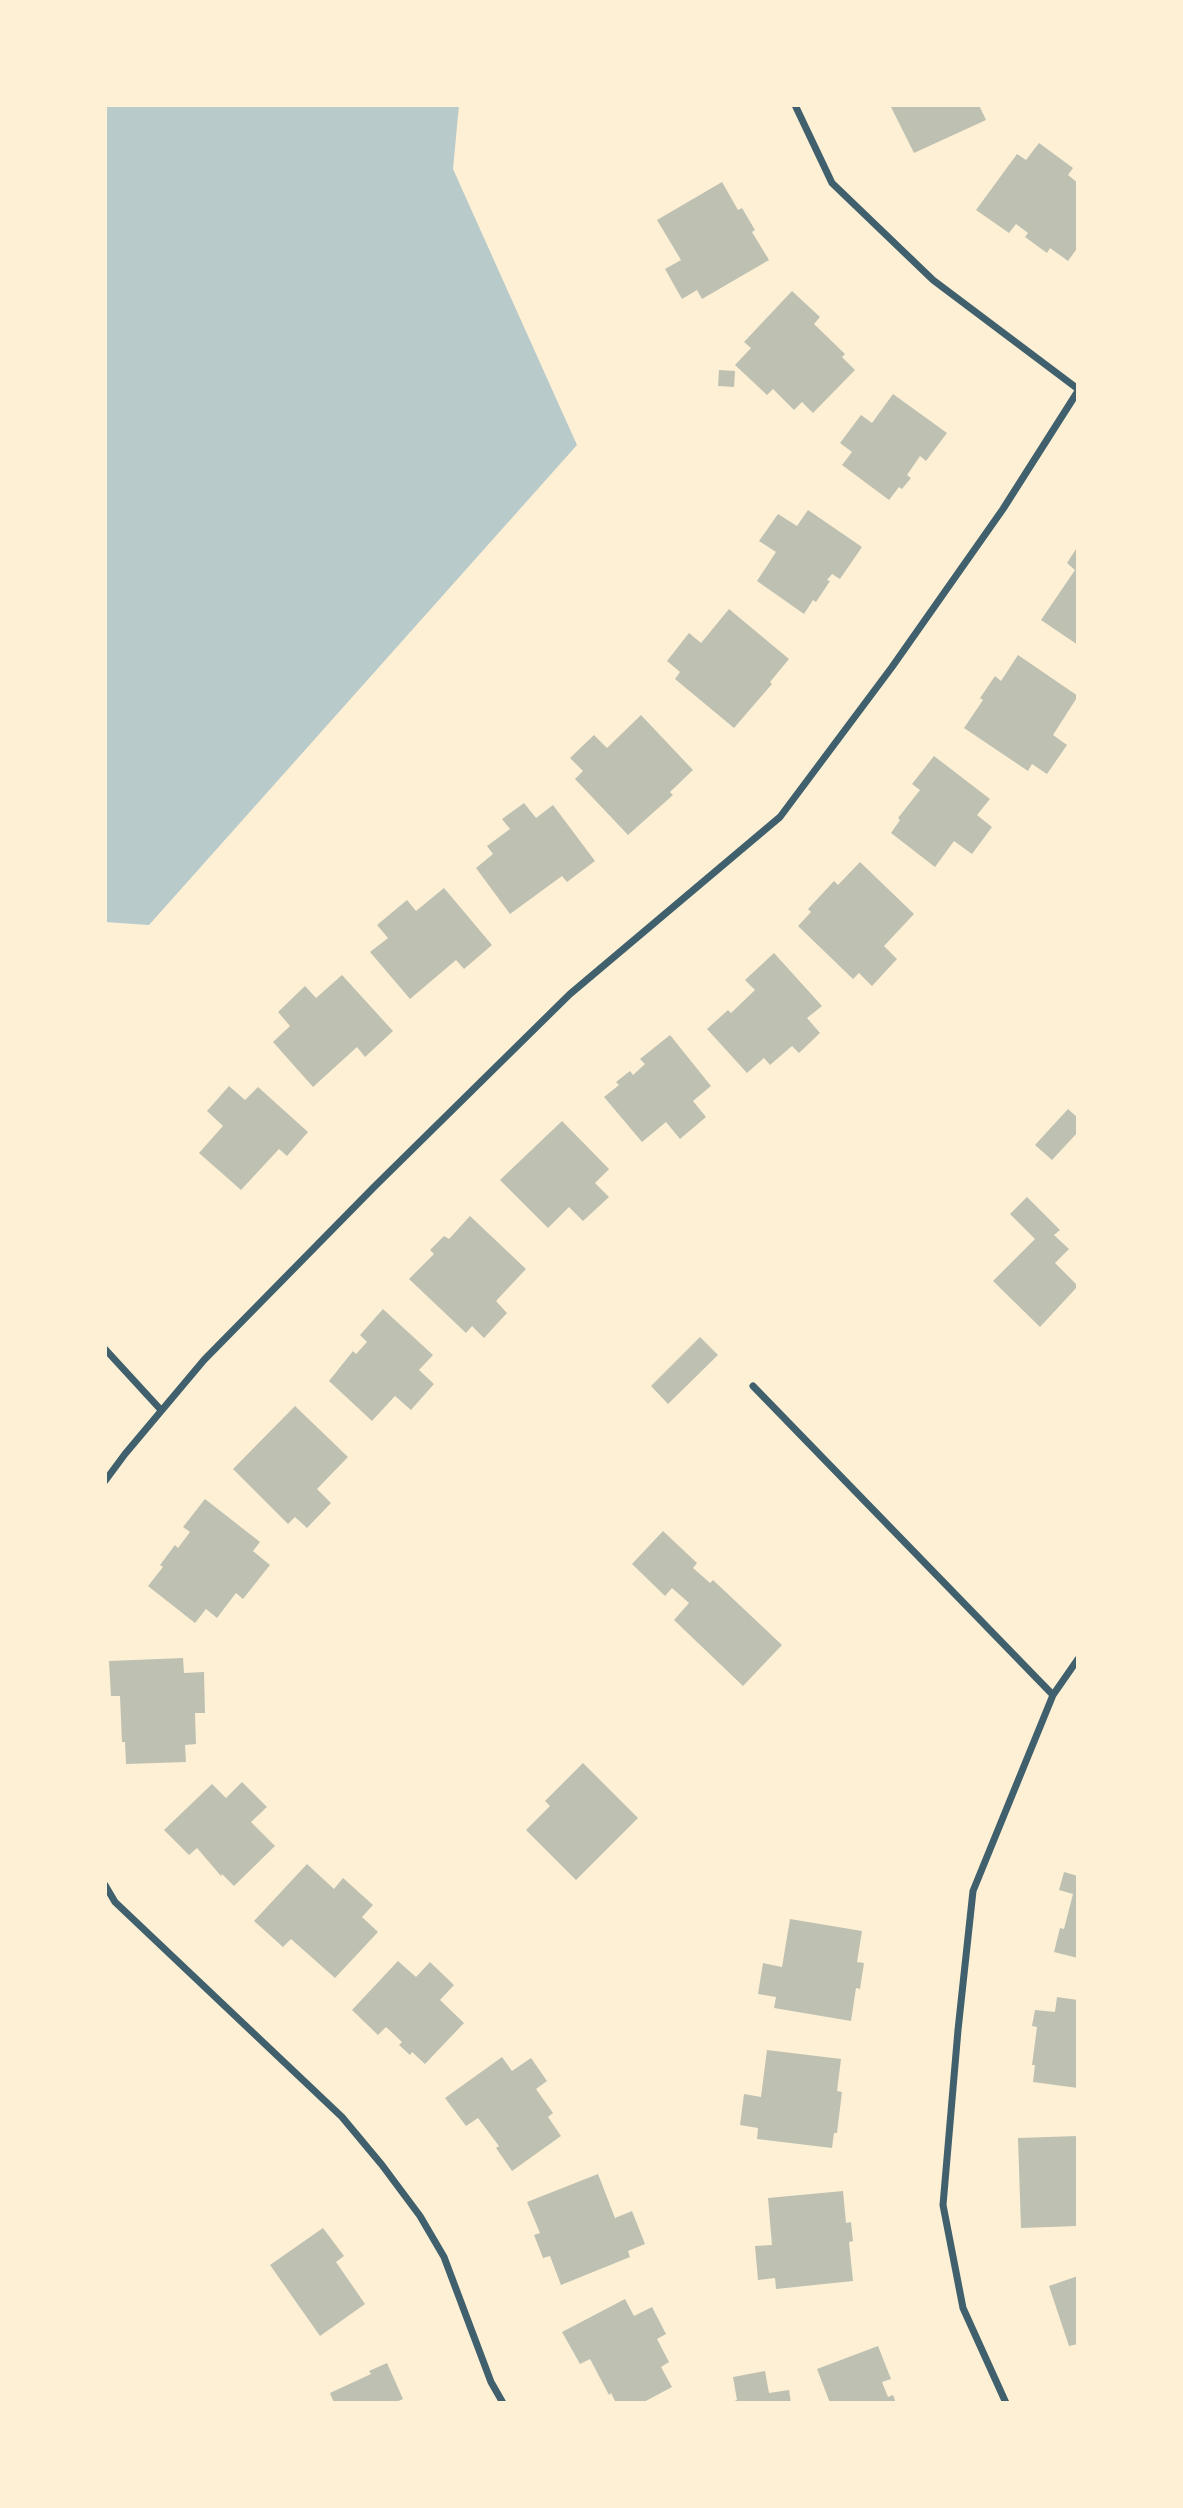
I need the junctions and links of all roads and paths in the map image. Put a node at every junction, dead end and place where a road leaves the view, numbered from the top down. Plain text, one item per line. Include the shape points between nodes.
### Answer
1 (795, 105) edge
2 (1078, 390) edge
3 (105, 1349) edge
4 (753, 1386) dead end
5 (161, 1410) junction
6 (105, 1481) edge
7 (1078, 1659) edge
8 (1053, 1695) junction
9 (105, 1885) edge
10 (503, 2403) edge
11 (1006, 2403) edge

1 - 2 street via 832,183 933,280
2 - 5 street via 956,577 780,817 570,994 374,1187
3 - 5 street
4 - 8 street
5 - 6 street
7 - 8 street
8 - 11 street via 973,1891 943,2205 963,2308
9 - 10 street via 116,1902 342,2117 382,2165 444,2258

